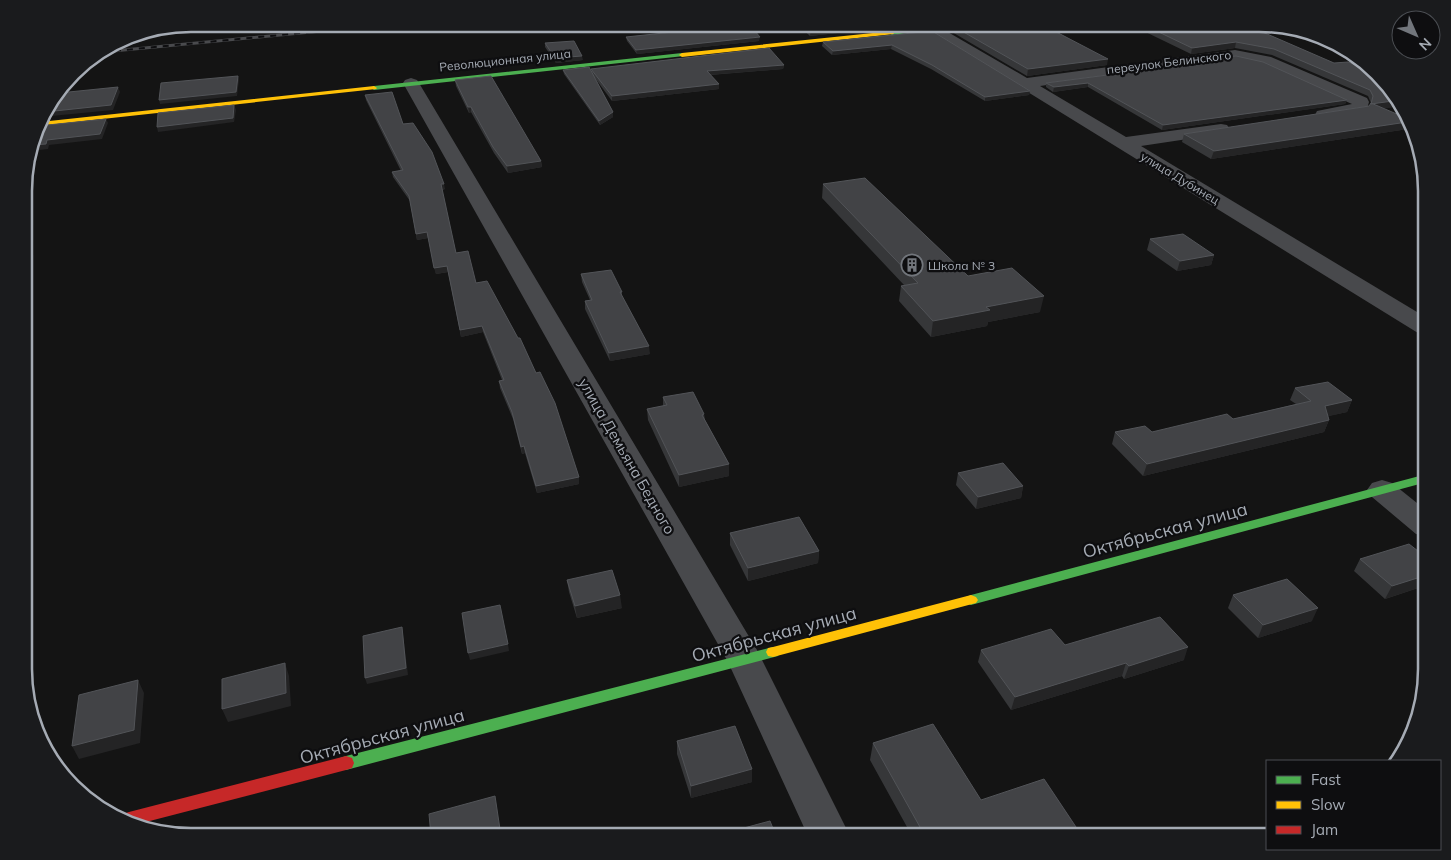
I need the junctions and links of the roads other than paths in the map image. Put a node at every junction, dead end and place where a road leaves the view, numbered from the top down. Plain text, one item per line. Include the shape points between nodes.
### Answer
1 (896, 32) edge
2 (941, 32) edge
3 (1024, 82) junction
4 (411, 83) junction
5 (1306, 117) edge
6 (49, 123) edge
7 (1239, 127) edge
8 (1124, 143) junction
9 (1418, 323) edge
10 (1418, 480) edge
11 (1382, 490) junction
12 (1418, 520) edge
13 (745, 660) junction
14 (137, 817) edge
15 (825, 827) edge

1 - 4 street, Революционная улица
2 - 3 street, улица Дубинец
3 - 5 street, переулок Белинского via 1235,54 1266,60 1360,102 1360,108
3 - 8 street, улица Дубинец
4 - 6 street, Революционная улица
4 - 13 street, улица Демьяна Бедного
7 - 8 street
8 - 9 street, улица Дубинец
10 - 11 street, Октябрьская улица
11 - 12 street
11 - 13 street, Октябрьская улица
13 - 14 street, Октябрьская улица
13 - 15 street, улица Демьяна Бедного

